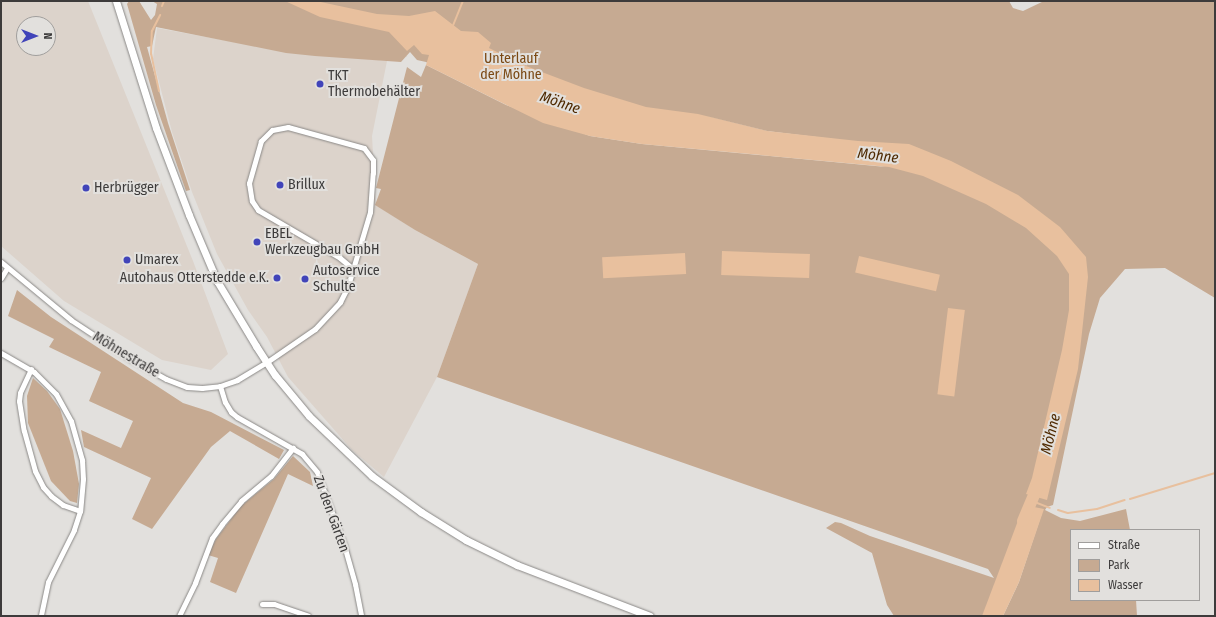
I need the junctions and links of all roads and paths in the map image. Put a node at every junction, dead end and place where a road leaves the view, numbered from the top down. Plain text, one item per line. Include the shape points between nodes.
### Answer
1 (117, 4) edge
2 (1, 262) edge
3 (7, 268) junction
4 (353, 269) junction
5 (1, 278) edge
6 (1, 353) edge
7 (267, 362) junction
8 (31, 369) junction
9 (220, 386) junction
10 (293, 448) junction
11 (80, 511) junction
12 (262, 604) dead end
13 (41, 616) edge
14 (179, 616) edge
15 (308, 616) edge
16 (360, 616) edge
17 (650, 616) edge

1 - 7 main road via 156,128 189,215 217,281
2 - 3 street, Möhnestraße
3 - 5 street
3 - 9 street, Möhnestraße via 71,320 166,379 195,388
4 - 4 street, Möhnestraße via 340,258 258,210 250,196 250,183 261,141 266,134 280,127 288,127 364,148 372,160 370,212
4 - 7 street, Möhnestraße via 340,302 332,312 315,329
6 - 8 street
7 - 9 street, Möhnestraße via 237,380
7 - 17 main road via 291,395 321,429 372,476 421,512 466,540 517,565
8 - 11 street via 56,394 76,433 83,479
8 - 11 street via 19,401 31,461 43,487 51,496 63,505
9 - 10 street, Zu den Gärten via 231,412
10 - 14 street via 271,476 241,501 212,538
10 - 16 street, Zu den Gärten via 311,463 321,482 348,559
11 - 13 street via 72,535 48,582
12 - 15 street via 274,604

